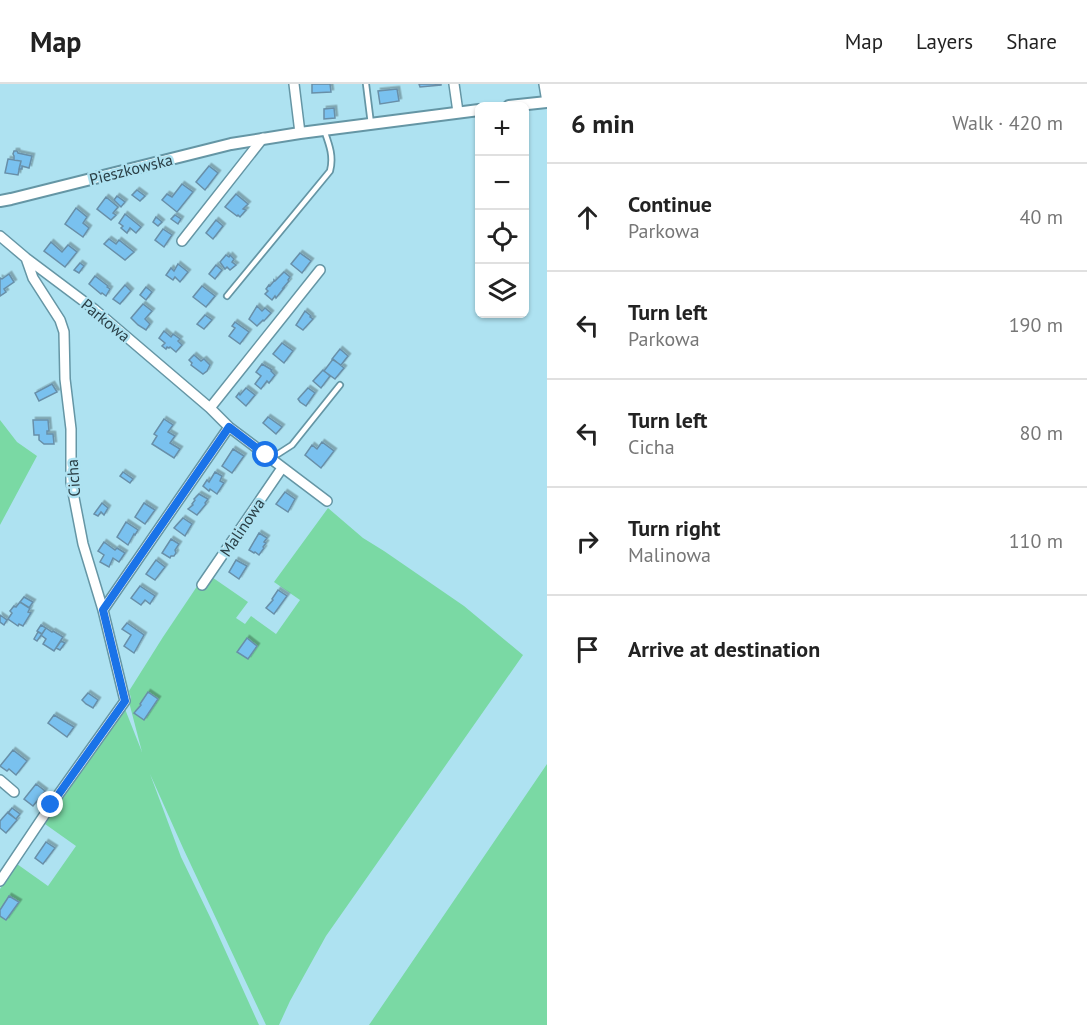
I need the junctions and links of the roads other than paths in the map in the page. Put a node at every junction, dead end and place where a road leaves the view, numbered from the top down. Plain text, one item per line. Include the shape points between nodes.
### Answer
1 (294, 84) edge
2 (366, 84) edge
3 (454, 84) edge
4 (544, 84) edge
5 (547, 102) edge
6 (529, 104) edge
7 (475, 110) edge
8 (458, 112) junction
9 (372, 124) junction
10 (324, 130) junction
11 (300, 133) junction
12 (263, 138) junction
13 (0, 201) edge
14 (0, 236) edge
15 (182, 241) dead end
16 (26, 258) junction
17 (320, 270) dead end
18 (227, 296) dead end
19 (340, 385) dead end
20 (210, 408) junction
21 (229, 427) junction
22 (266, 455) junction
23 (282, 468) junction
24 (327, 501) dead end
25 (202, 585) dead end
26 (103, 610) junction
27 (0, 780) edge
28 (14, 792) dead end
29 (0, 881) edge

1 - 11 street
2 - 9 lane
3 - 8 street
4 - 5 street
5 - 6 street
7 - 8 street, Pieszkowska
8 - 9 street, Pieszkowska
9 - 10 street, Pieszkowska
10 - 11 street, Pieszkowska
10 - 18 lane via 331,150 330,171
11 - 12 street, Pieszkowska
12 - 13 street, Pieszkowska
12 - 15 street
14 - 16 street, Parkowa
16 - 20 street, Parkowa via 94,309
16 - 26 street, Cicha via 64,332 71,482 83,544
17 - 20 street
19 - 22 lane via 292,445 278,454
20 - 21 street, Parkowa
21 - 22 street, Parkowa
21 - 26 street
22 - 23 street, Parkowa
23 - 24 street, Parkowa
23 - 25 street, Malinowa
26 - 29 street, Cicha via 125,701
27 - 28 street

